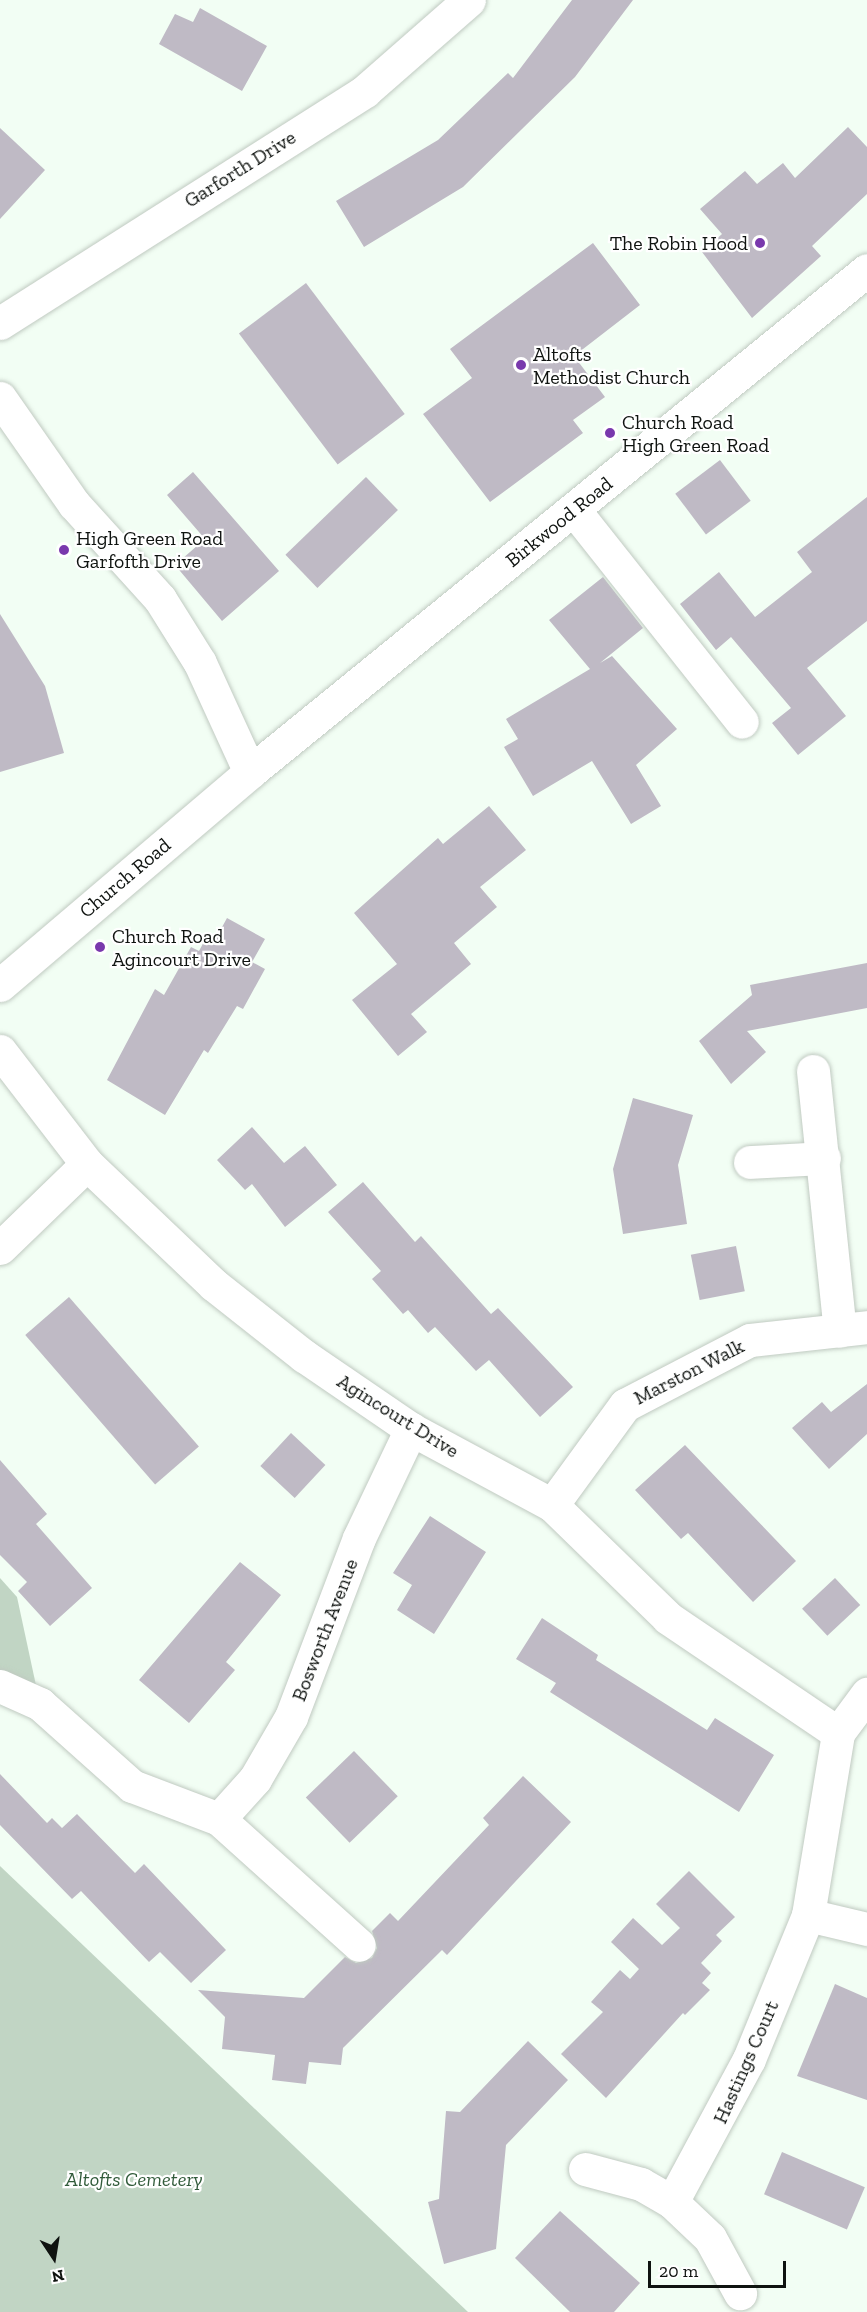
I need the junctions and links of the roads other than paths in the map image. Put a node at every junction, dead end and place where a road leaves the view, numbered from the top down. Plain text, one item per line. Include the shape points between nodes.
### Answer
1 (450, 7) edge
2 (867, 270) edge
3 (0, 323) edge
4 (0, 398) edge
5 (574, 510) junction
6 (742, 722) dead end
7 (250, 772) junction
8 (0, 984) edge
9 (0, 1050) edge
10 (813, 1071) dead end
11 (824, 1158) junction
12 (750, 1162) dead end
13 (87, 1164) junction
14 (0, 1248) edge
15 (853, 1329) edge
16 (411, 1429) junction
17 (552, 1504) junction
18 (0, 1686) edge
19 (867, 1694) edge
20 (838, 1733) junction
21 (219, 1819) junction
22 (808, 1915) junction
23 (867, 1929) edge
24 (358, 1945) dead end
25 (585, 2169) dead end
26 (672, 2202) junction
27 (740, 2293) dead end

1 - 3 street, Garforth Drive via 365,91
2 - 5 street, Birkwood Road
4 - 7 street via 74,504 160,599 201,663
5 - 6 street
5 - 7 street, Birkwood Road
7 - 8 street, Church Road
9 - 13 street, Agincourt Drive
10 - 11 street, Marston Walk
11 - 12 street
11 - 15 street, Marston Walk
13 - 14 street
13 - 16 street, Agincourt Drive via 214,1285 304,1356
15 - 17 street, Marston Walk via 750,1340 625,1405
16 - 17 street, Agincourt Drive
16 - 21 street, Bosworth Avenue via 359,1538 291,1717 255,1779
17 - 20 street, Agincourt Drive via 668,1618
18 - 21 street via 40,1704 132,1786
19 - 20 street, Hastings Court
20 - 22 street, Hastings Court
21 - 24 street
22 - 23 street
22 - 26 street, Hastings Court via 749,2059
25 - 26 street via 640,2184
26 - 27 street via 710,2238

